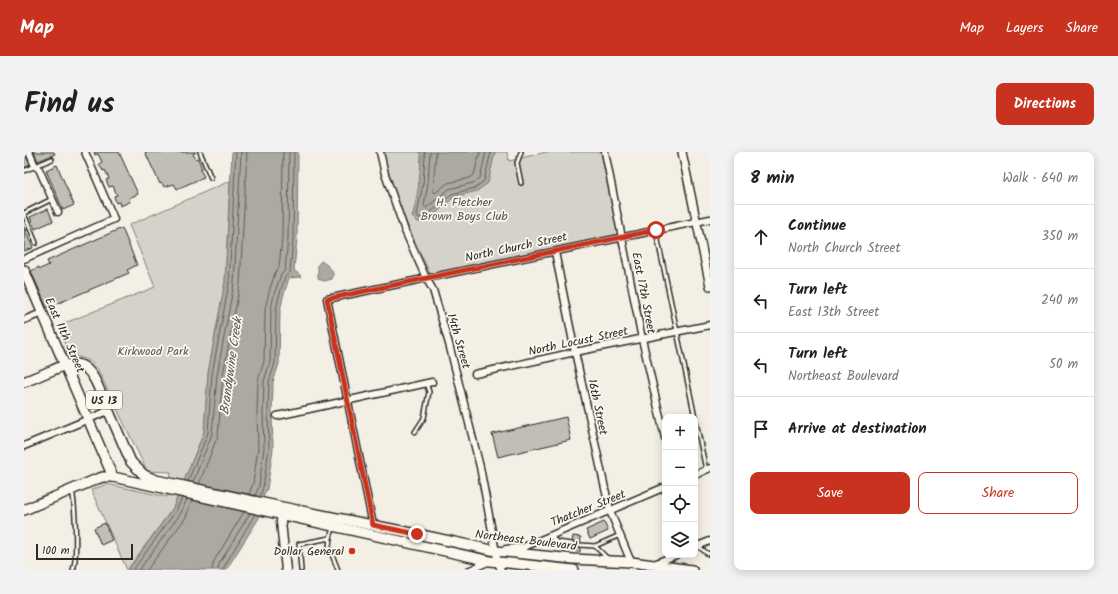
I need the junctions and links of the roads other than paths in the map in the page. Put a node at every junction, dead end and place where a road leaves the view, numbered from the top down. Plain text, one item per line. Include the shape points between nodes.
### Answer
1 (29, 152) edge
2 (85, 152) edge
3 (200, 152) edge
4 (380, 152) edge
5 (521, 152) edge
6 (605, 152) edge
7 (682, 152) edge
8 (52, 159) dead end
9 (35, 166) junction
10 (24, 171) edge
11 (211, 178) dead end
12 (521, 183) dead end
13 (52, 199) junction
14 (58, 212) dead end
15 (24, 213) edge
16 (710, 219) edge
17 (696, 222) junction
18 (656, 230) junction
19 (622, 238) junction
20 (36, 243) dead end
21 (556, 252) junction
22 (24, 258) edge
23 (24, 270) edge
24 (426, 278) junction
25 (710, 286) edge
26 (42, 313) junction
27 (24, 320) edge
28 (710, 325) edge
29 (678, 332) junction
30 (642, 339) junction
31 (575, 352) junction
32 (66, 364) junction
33 (475, 374) dead end
34 (24, 382) edge
35 (429, 382) joint
36 (348, 400) junction
37 (108, 411) junction
38 (277, 416) dead end
39 (89, 419) junction
40 (662, 425) edge
41 (415, 432) dead end
42 (24, 446) edge
43 (708, 469) edge
44 (698, 473) edge
45 (113, 476) junction
46 (171, 486) junction
47 (662, 488) edge
48 (72, 490) junction
49 (24, 510) edge
50 (282, 511) junction
51 (610, 511) junction
52 (373, 525) junction
53 (333, 526) junction
54 (620, 535) junction
55 (549, 536) junction
56 (330, 538) junction
57 (710, 541) edge
58 (572, 544) dead end
59 (580, 545) dead end
60 (495, 546) junction
61 (595, 546) junction
62 (698, 546) edge
63 (698, 547) edge
64 (709, 555) edge
65 (670, 558) edge
66 (610, 561) junction
67 (631, 562) junction
68 (497, 565) edge
69 (516, 567) edge
70 (537, 568) edge
71 (651, 568) edge
72 (73, 570) edge
73 (286, 570) edge
74 (301, 570) edge
75 (338, 570) edge
76 (470, 570) edge
77 (574, 570) edge
78 (638, 570) edge
79 (692, 570) edge

1 - 9 street
2 - 22 street via 114,219
3 - 11 lane
4 - 24 street, 14th Street via 405,231
5 - 12 lane via 517,163
6 - 19 street, East 17th Street
7 - 17 street
8 - 9 lane
9 - 10 lane
9 - 13 street via 39,169
13 - 14 street
13 - 15 lane
15 - 20 lane
16 - 17 street, North Church Street
17 - 18 street, North Church Street
17 - 25 street
18 - 19 street, North Church Street
18 - 29 lane
19 - 21 street, North Church Street
19 - 30 street, East 17th Street
21 - 24 street, North Church Street
21 - 31 street, 16th Street
23 - 26 main road, East 11th Street
24 - 36 street, North Church Street via 327,299
24 - 60 street, 14th Street via 433,290 450,344 480,467
26 - 27 street
26 - 32 main road, East 11th Street
28 - 29 street, North Locust Street
29 - 30 street, North Locust Street
29 - 43 lane
30 - 31 street, North Locust Street
30 - 40 street, East 17th Street
31 - 33 street, North Locust Street
31 - 51 street, 16th Street
32 - 34 main road
32 - 37 main road, US 13 via 84,366 91,373
32 - 39 main road, East 11th Street
35 - 36 street
35 - 41 lane via 424,418
36 - 38 street
36 - 52 street
37 - 39 street
37 - 46 main road, US 13 via 131,462 144,475
39 - 42 street
39 - 45 main road, East 11th Street
43 - 44 street
45 - 46 main road, US 13
45 - 48 main road, US 13 via 103,477
46 - 50 main road, Northeast Boulevard / US 13
47 - 51 street, Thatcher Street
48 - 49 main road, US 13
48 - 72 lane via 75,530
50 - 52 main road, Northeast Boulevard / US 13
50 - 53 main road, Northeast Boulevard / US 13
50 - 73 main road
51 - 54 street, 16th Street
51 - 55 street, Thatcher Street
52 - 60 main road, Northeast Boulevard / US 13
53 - 56 lane
53 - 68 main road, Northeast Boulevard / US 13
54 - 61 lane
54 - 67 street, 16th Street
55 - 58 lane via 557,542
55 - 60 street, Thatcher Street via 524,547
56 - 74 lane via 299,544
56 - 75 lane via 329,547
57 - 62 street
59 - 61 lane
60 - 66 main road, Northeast Boulevard / US 13
60 - 68 street, 14th Street
61 - 66 lane
63 - 64 lane
65 - 71 street
66 - 67 main road, Northeast Boulevard / US 13
67 - 71 main road, Northeast Boulevard / US 13
68 - 69 main road, Northeast Boulevard / US 13
68 - 76 street
69 - 70 main road, Northeast Boulevard / US 13
70 - 77 main road, Northeast Boulevard / US 13
71 - 78 main road
71 - 79 main road, Northeast Boulevard / US 13

